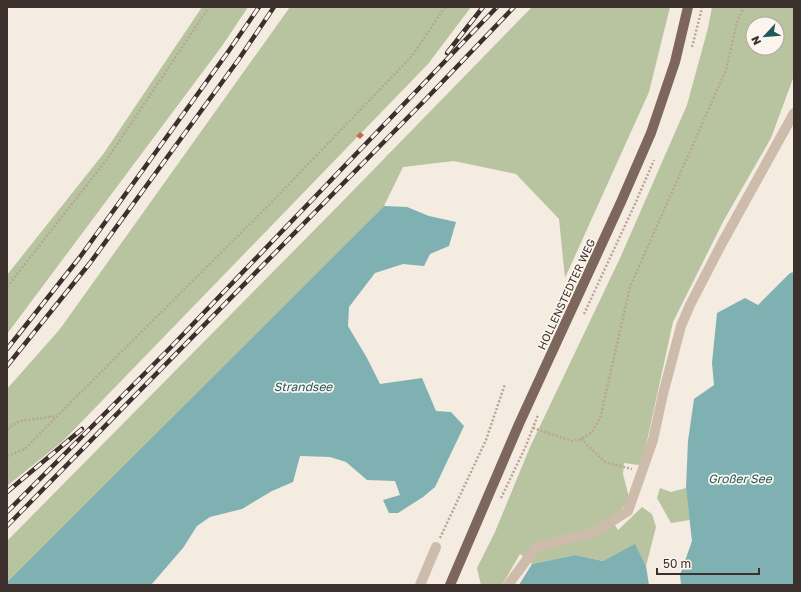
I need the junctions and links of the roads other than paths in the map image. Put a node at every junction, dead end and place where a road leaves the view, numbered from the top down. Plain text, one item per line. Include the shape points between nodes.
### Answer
1 (688, 7) edge
2 (794, 113) edge
3 (436, 547) road end
4 (420, 585) edge
5 (450, 585) edge
6 (508, 585) edge

1 - 5 main road, HOLLENSTEDTER WEG via 675,62 651,133 519,424
2 - 6 lane via 721,245 681,326 653,440 628,511 595,532 536,548
3 - 4 lane

